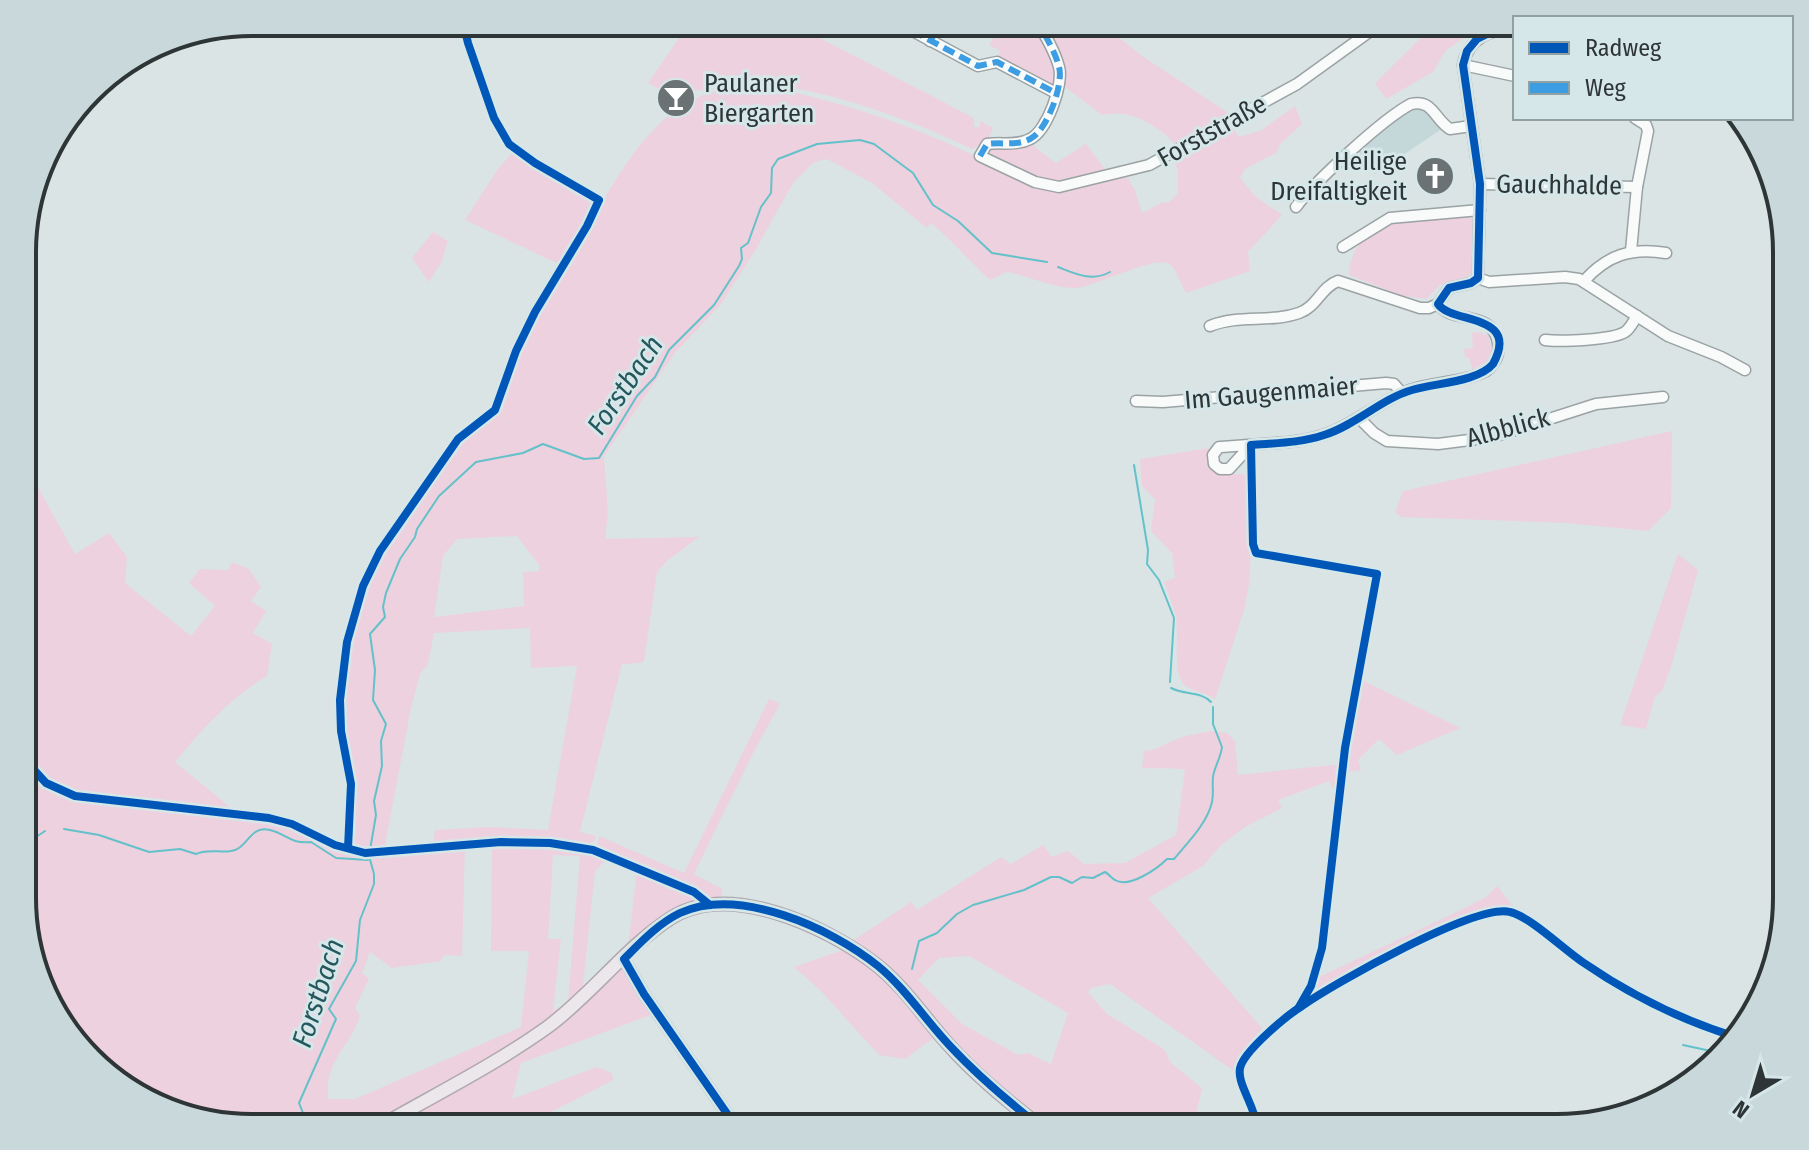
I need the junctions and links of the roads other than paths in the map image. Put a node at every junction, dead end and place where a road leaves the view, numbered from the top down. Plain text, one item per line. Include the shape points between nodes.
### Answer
1 (921, 36) edge
2 (933, 36) edge
3 (1044, 36) edge
4 (1364, 36) edge
5 (1483, 36) edge
6 (930, 41) junction
7 (1463, 65) junction
8 (1513, 76) edge
9 (1056, 93) junction
10 (1638, 120) edge
11 (1471, 126) junction
12 (1480, 184) junction
13 (1637, 187) junction
14 (1296, 207) dead end
15 (1480, 210) junction
16 (1343, 247) dead end
17 (1631, 251) junction
18 (1666, 253) dead end
19 (1478, 278) junction
20 (1584, 281) junction
21 (1438, 304) junction
22 (1637, 316) junction
23 (1210, 326) dead end
24 (1545, 340) dead end
25 (1745, 370) dead end
26 (1402, 393) junction
27 (1663, 397) dead end
28 (1136, 401) dead end
29 (1360, 419) junction
30 (1251, 445) dead end
31 (624, 959) junction
32 (401, 1114) edge
33 (727, 1114) edge
34 (1026, 1114) edge

1 - 6 street
2 - 6 street
3 - 9 street via 1060,69
4 - 9 street, Forststraße via 1304,80 1149,165 1059,187 1035,182 980,156 987,144 1032,138 1047,120
5 - 7 street via 1467,51
6 - 9 street via 978,66 997,62
7 - 8 street
7 - 11 street
10 - 13 street via 1647,127
11 - 12 street
11 - 14 street via 1450,129 1427,105 1408,105
12 - 13 street, Gauchhalde
12 - 15 street
13 - 17 street
15 - 16 street via 1390,218
15 - 19 street
17 - 18 street
17 - 20 street via 1602,262
19 - 20 street
19 - 21 street via 1449,288
20 - 22 street
21 - 23 street via 1420,308 1348,282 1332,283 1301,312
21 - 26 street via 1446,312 1488,325 1497,338 1497,358 1480,375
22 - 24 street via 1618,335
22 - 25 street via 1668,336
26 - 28 street, Im Gaugenmaier via 1386,383
26 - 29 street
27 - 29 street, Albblick via 1596,404 1493,437 1438,444 1387,441
29 - 30 street via 1317,437
31 - 32 main road via 529,1040
31 - 33 street
31 - 34 main road via 667,920 703,906 737,905 796,920 880,967 963,1060

